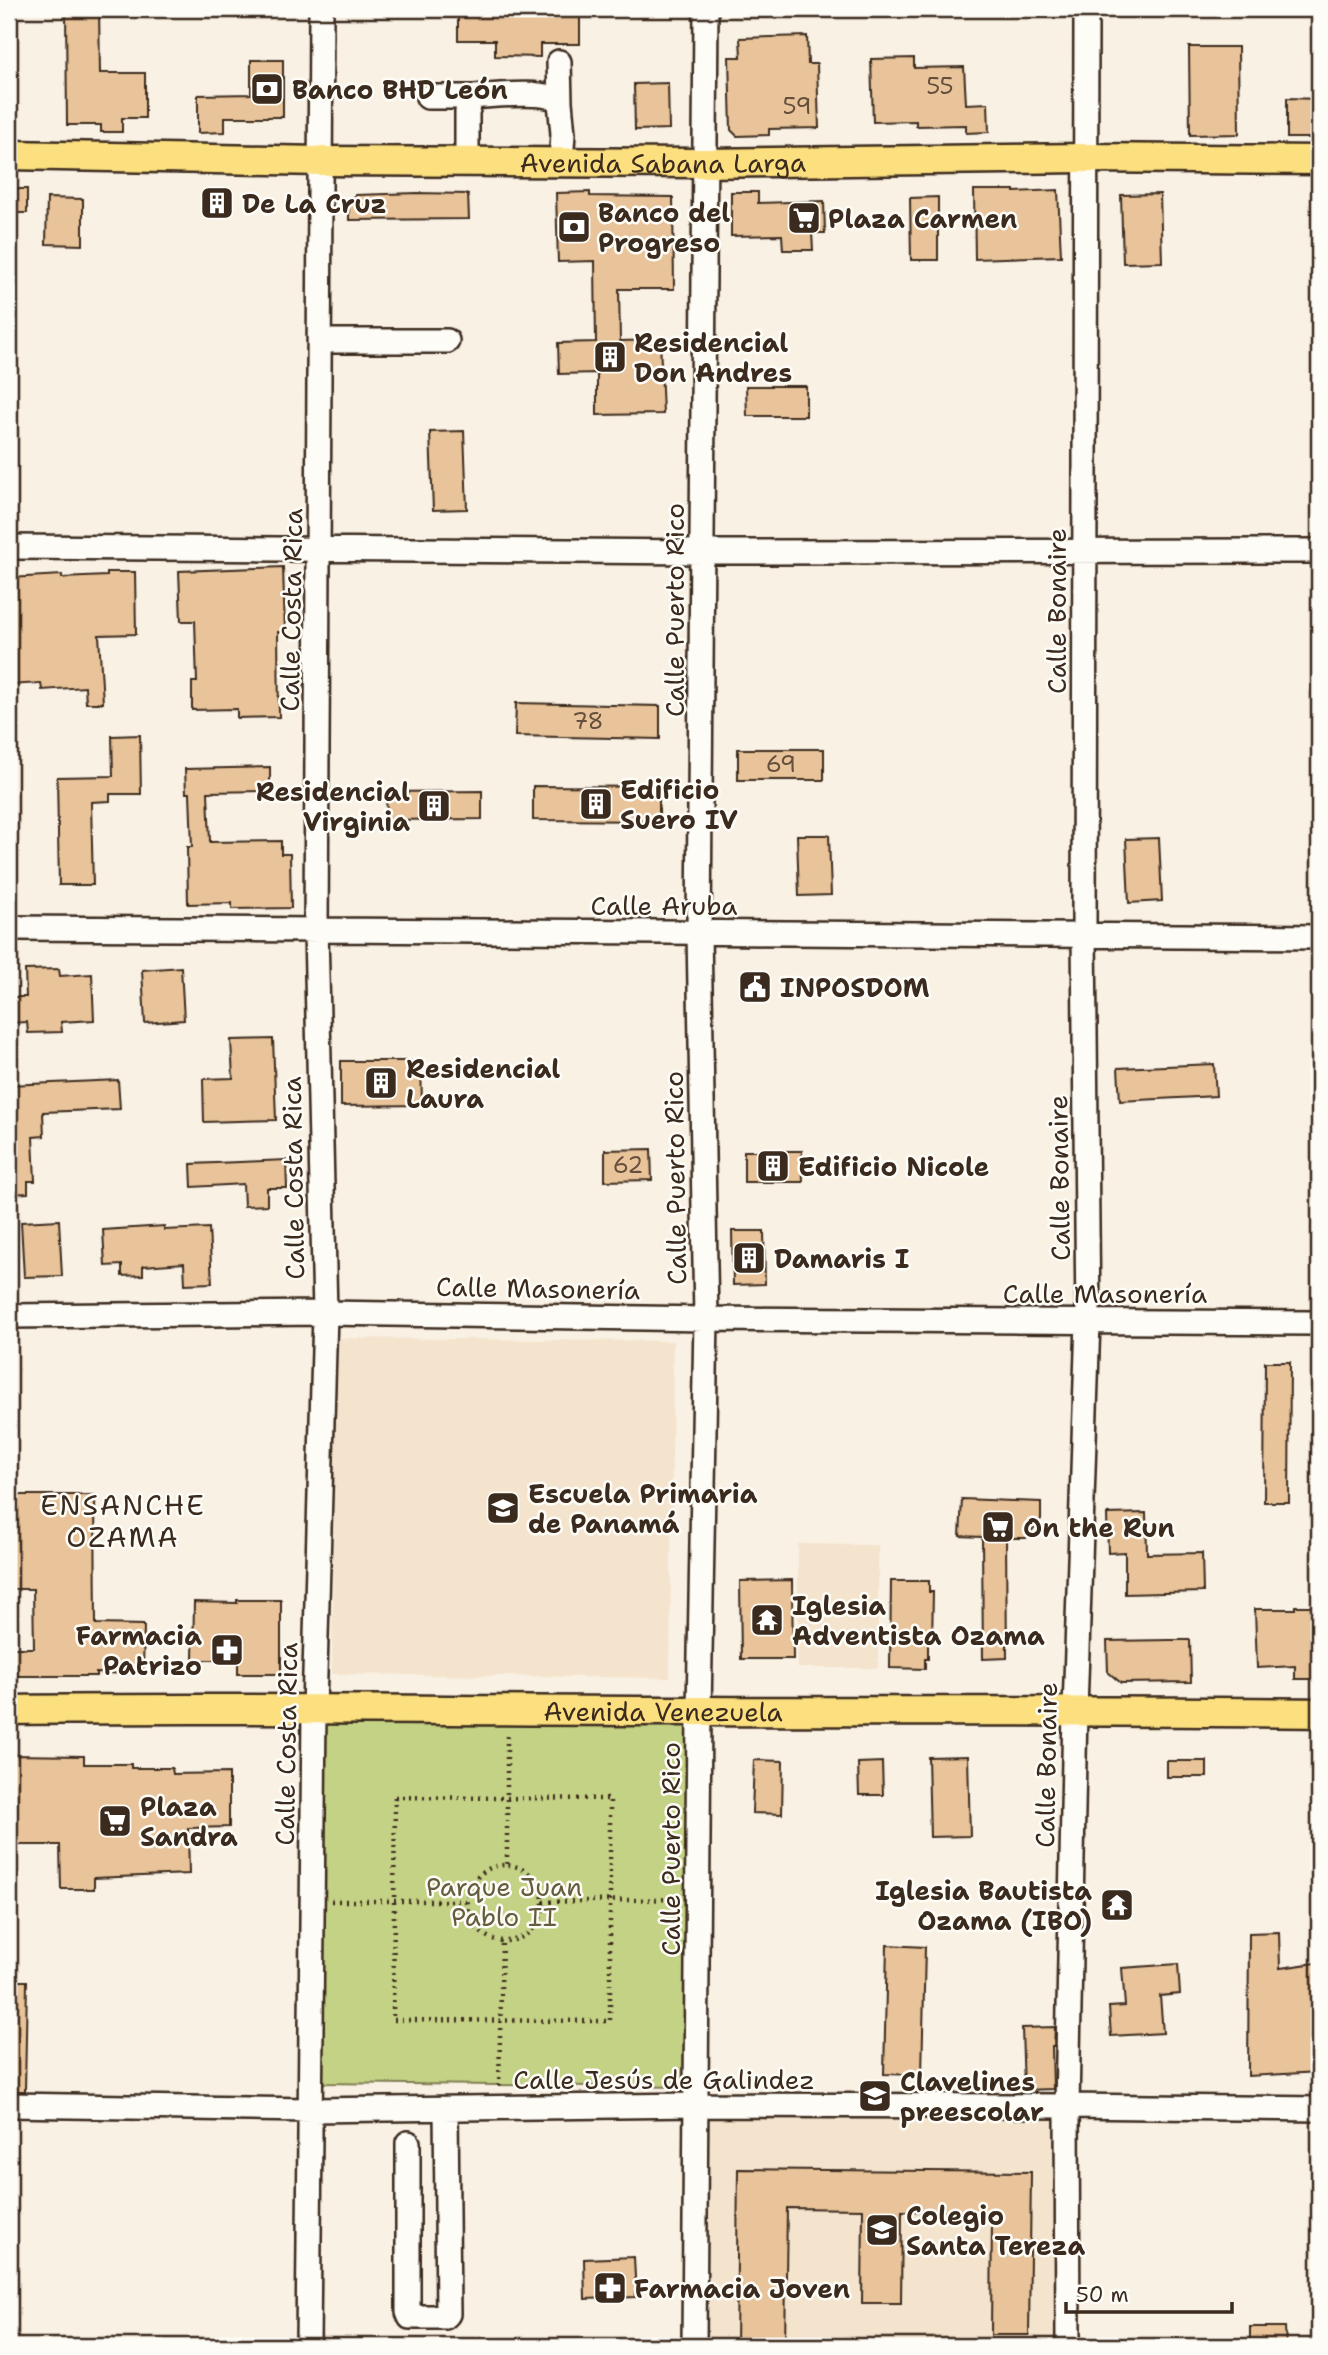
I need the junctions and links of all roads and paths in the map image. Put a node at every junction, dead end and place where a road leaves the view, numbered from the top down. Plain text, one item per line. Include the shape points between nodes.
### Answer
1 (321, 9) edge
2 (706, 9) edge
3 (1086, 9) edge
4 (559, 62) dead end
5 (428, 97) dead end
6 (472, 97) junction
7 (560, 102) junction
8 (9, 155) edge
9 (1084, 158) junction
10 (1319, 160) edge
11 (321, 161) junction
12 (467, 162) junction
13 (561, 162) junction
14 (704, 163) junction
15 (320, 341) junction
16 (447, 341) dead end
17 (9, 547) edge
18 (319, 549) junction
19 (1084, 551) junction
20 (1319, 551) edge
21 (703, 552) junction
22 (9, 928) edge
23 (316, 932) junction
24 (699, 933) junction
25 (1084, 934) junction
26 (1319, 937) edge
27 (325, 1313) junction
28 (9, 1316) edge
29 (706, 1319) junction
30 (1088, 1321) junction
31 (1319, 1323) edge
32 (314, 1709) junction
33 (508, 1709) junction
34 (9, 1710) edge
35 (1075, 1710) junction
36 (699, 1711) junction
37 (1319, 1713) edge
38 (508, 1798) junction
39 (507, 1864) junction
40 (698, 1899) junction
41 (610, 1900) junction
42 (313, 1901) junction
43 (467, 1901) junction
44 (394, 1902) junction
45 (543, 1902) junction
46 (502, 1941) junction
47 (500, 2021) junction
48 (9, 2105) edge
49 (696, 2105) junction
50 (1067, 2106) junction
51 (499, 2108) junction
52 (446, 2109) junction
53 (1319, 2109) edge
54 (311, 2110) junction
55 (408, 2143) dead end
56 (308, 2346) edge
57 (694, 2346) edge
58 (1068, 2346) edge

1 - 11 street, Calle Costa Rica
2 - 14 street, Calle Puerto Rico
3 - 9 street, Calle Bonaire
4 - 7 street
5 - 6 street
6 - 7 street via 549,96
6 - 12 street via 467,112
7 - 13 street
8 - 11 main road, Avenida Sabana Larga
9 - 10 main road, Avenida Sabana Larga
9 - 14 main road, Avenida Sabana Larga
9 - 19 street, Calle Bonaire
11 - 12 main road, Avenida Sabana Larga
11 - 15 street, Calle Costa Rica
12 - 13 main road, Avenida Sabana Larga
13 - 14 main road, Avenida Sabana Larga
14 - 21 street, Calle Puerto Rico
15 - 16 street
15 - 18 street, Calle Costa Rica
17 - 18 street
18 - 21 street
18 - 23 street, Calle Costa Rica
19 - 20 street
19 - 21 street
19 - 25 street, Calle Bonaire
21 - 24 street, Calle Puerto Rico
22 - 23 street, Calle Aruba
23 - 24 street, Calle Aruba
23 - 27 street, Calle Costa Rica
24 - 25 street, Calle Aruba
24 - 29 street, Calle Puerto Rico
25 - 26 street, Calle Aruba
25 - 30 street, Calle Bonaire
27 - 28 street, Calle Masonería
27 - 29 street, Calle Masonería
27 - 32 street, Calle Costa Rica
29 - 30 street, Calle Masonería
29 - 36 street, Calle Puerto Rico
30 - 31 street, Calle Masonería
30 - 35 street, Calle Bonaire
32 - 33 main road, Avenida Venezuela
32 - 34 main road, Avenida Venezuela
32 - 42 street, Calle Costa Rica
33 - 36 main road, Avenida Venezuela
33 - 38 path
35 - 36 main road, Avenida Venezuela
35 - 37 main road, Avenida Venezuela
35 - 50 street, Calle Bonaire
36 - 40 street, Calle Puerto Rico
38 - 39 path
38 - 41 path via 610,1799
38 - 44 path via 395,1797
39 - 43 path via 484,1870 475,1879
39 - 45 path via 528,1872
40 - 41 path
40 - 49 street, Calle Puerto Rico
41 - 45 path
41 - 47 path via 610,2021
42 - 44 path
42 - 54 street, Calle Costa Rica
43 - 44 path
43 - 46 path via 479,1931
44 - 47 path via 393,2020
45 - 46 path via 542,1914 530,1932
46 - 47 path
47 - 51 path
48 - 54 street, Calle Jesús de Galindez
49 - 50 street, Calle Jesús de Galindez
49 - 51 street, Calle Jesús de Galindez
49 - 57 street, Calle Puerto Rico
50 - 53 street, Calle Jesús de Galindez
50 - 58 street, Calle Bonaire
51 - 52 street, Calle Jesús de Galindez
52 - 54 street, Calle Jesús de Galindez
52 - 55 street via 445,2317 415,2318 408,2312
54 - 56 street, Calle Costa Rica

